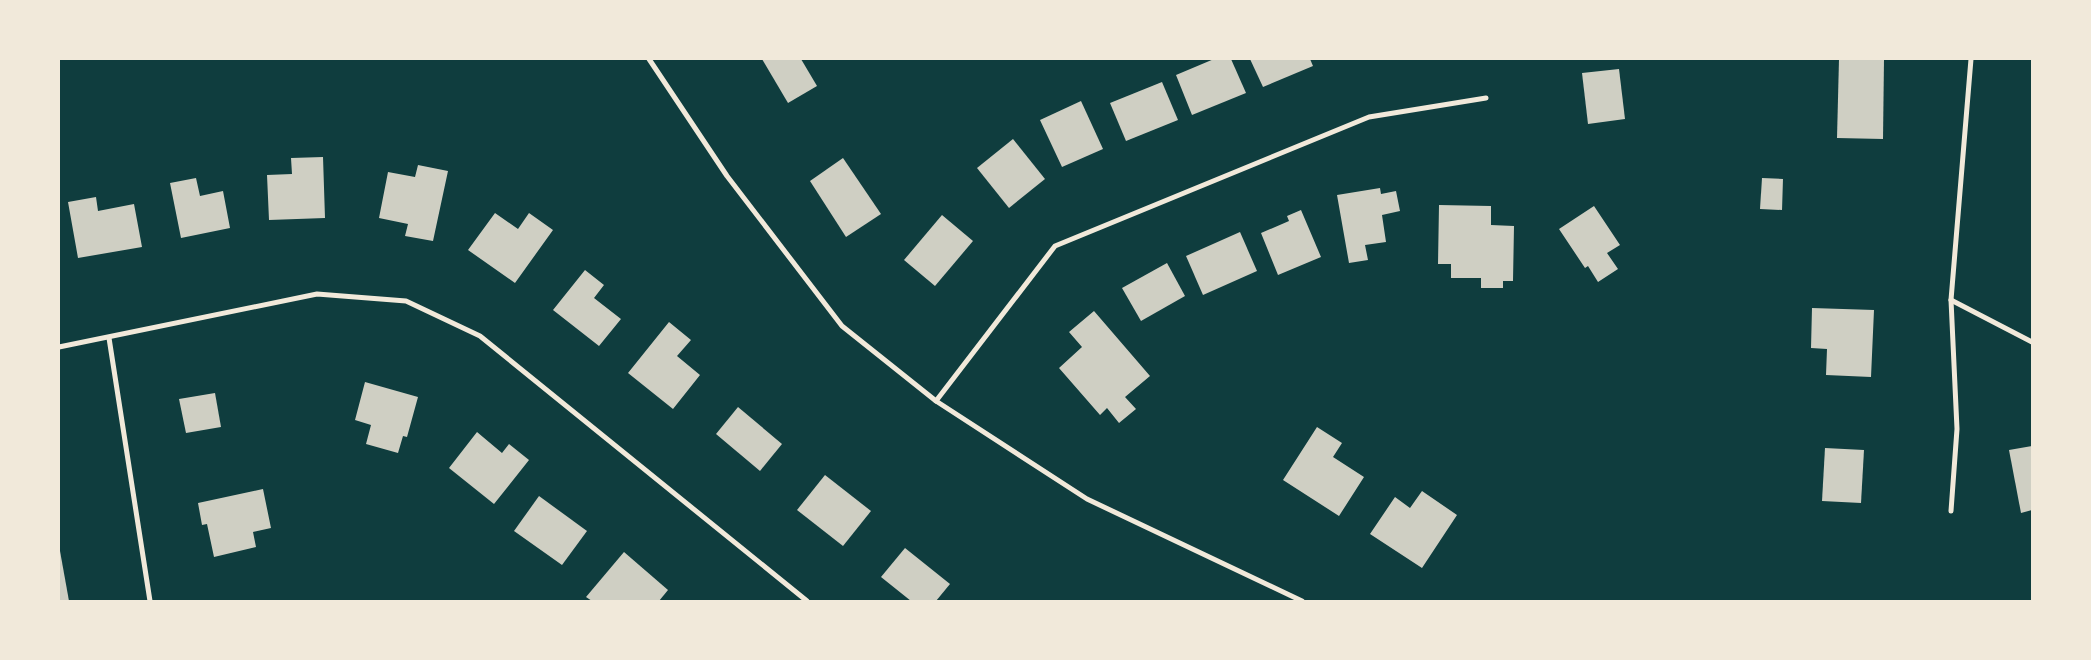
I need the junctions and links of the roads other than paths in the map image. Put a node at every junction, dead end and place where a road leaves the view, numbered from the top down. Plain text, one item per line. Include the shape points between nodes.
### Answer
1 (650, 59) edge
2 (1971, 59) edge
3 (1486, 98) dead end
4 (1951, 300) junction
5 (109, 338) junction
6 (2032, 342) edge
7 (59, 347) edge
8 (936, 401) junction
9 (1951, 511) dead end
10 (150, 601) edge
11 (807, 601) edge
12 (1302, 601) edge

1 - 8 street via 727,176 842,326
2 - 4 street
3 - 8 street via 1369,117 1055,246
4 - 6 street
4 - 9 street via 1958,429
5 - 7 street
5 - 10 street
5 - 11 street via 317,294 406,301 480,336
8 - 12 street via 1087,499

